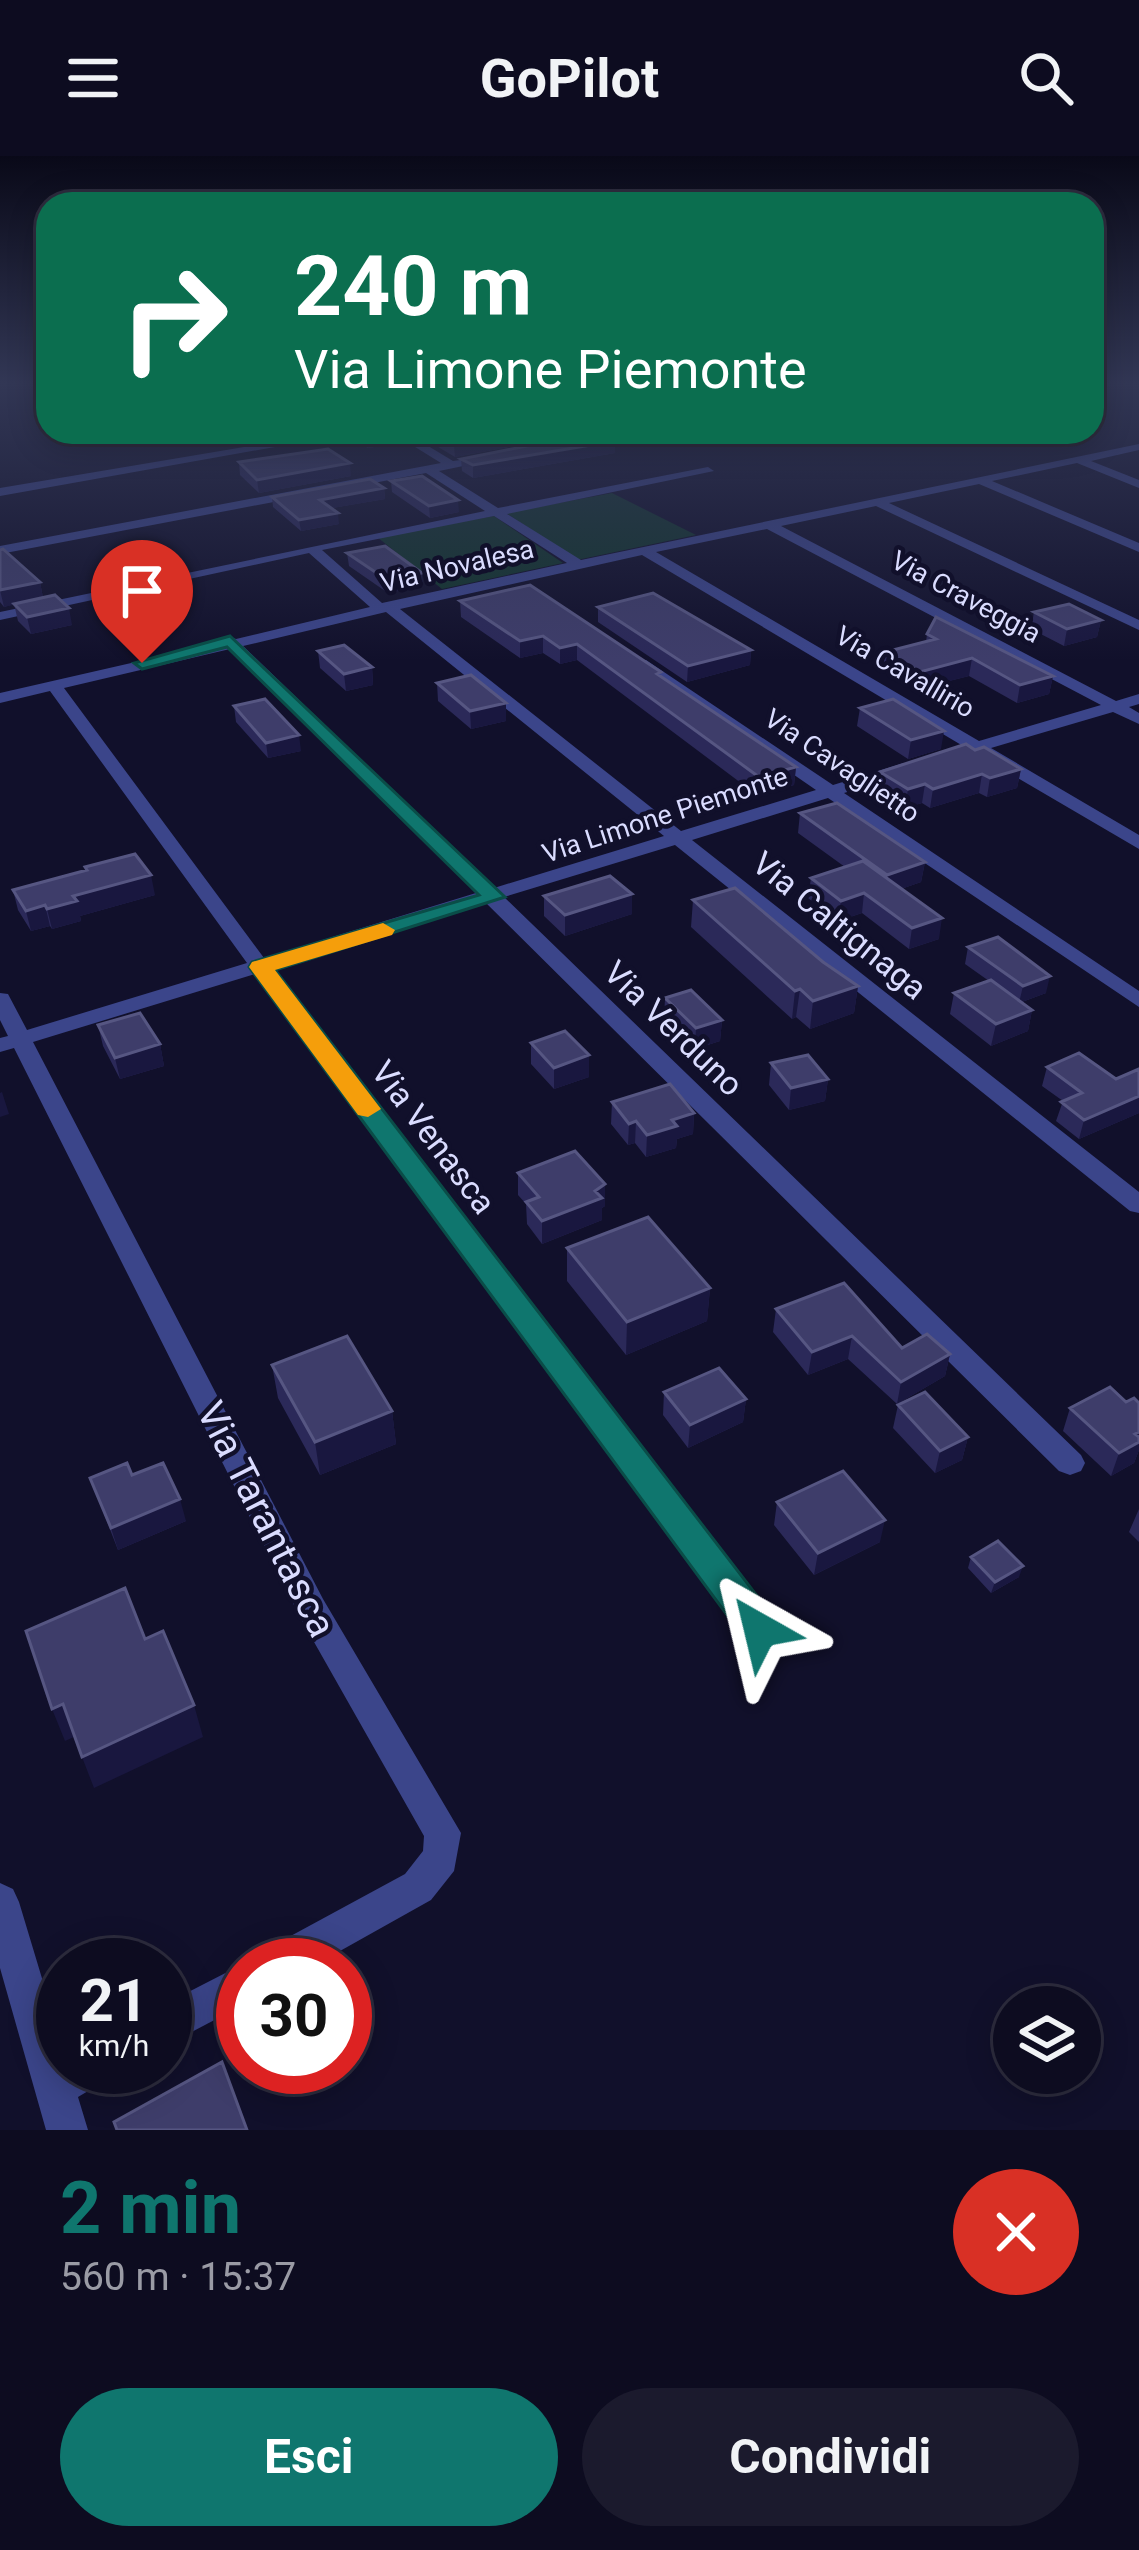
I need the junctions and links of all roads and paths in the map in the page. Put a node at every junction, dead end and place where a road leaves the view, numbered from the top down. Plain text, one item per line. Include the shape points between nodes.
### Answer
1 (88, 477) edge
2 (379, 477) edge
3 (441, 477) edge
4 (676, 477) edge
5 (993, 477) edge
6 (979, 480) junction
7 (0, 492) edge
8 (874, 502) junction
9 (496, 512) junction
10 (768, 524) junction
11 (312, 548) junction
12 (1139, 548) edge
13 (0, 550) edge
14 (643, 550) junction
15 (578, 564) junction
16 (514, 578) junction
17 (534, 591) edge
18 (383, 607) junction
19 (0, 616) edge
20 (1139, 626) edge
21 (230, 641) junction
22 (633, 658) edge
23 (55, 685) junction
24 (0, 698) edge
25 (1139, 699) edge
26 (1115, 706) junction
27 (1139, 719) edge
28 (979, 747) junction
29 (831, 791) junction
30 (679, 838) junction
31 (1139, 843) edge
32 (494, 897) junction
33 (260, 967) junction
34 (0, 999) edge
35 (1139, 1001) edge
36 (10, 1042) edge
37 (1139, 1205) edge
38 (1070, 1462) dead end
39 (760, 1630) dead end
40 (0, 1902) edge
41 (326, 1938) edge
42 (36, 1988) edge
43 (71, 2094) edge
44 (67, 2130) edge

1 - 7 street
2 - 13 street
3 - 9 street
4 - 9 street
5 - 6 street, Via Novalesa
6 - 8 street, Via Novalesa
6 - 12 street
8 - 10 street, Via Novalesa
8 - 20 street
9 - 11 street
9 - 15 street
10 - 14 street, Via Novalesa
10 - 26 street, Via Craveggia
11 - 18 street, Via Caltignaga
11 - 19 street
14 - 15 street, Via Novalesa
14 - 28 street, Via Cavallirio
15 - 16 street, Via Novalesa
16 - 17 street
16 - 18 street, Via Novalesa
18 - 21 street, Via Novalesa
18 - 30 street, Via Caltignaga
21 - 23 street, Via Novalesa
21 - 32 street, Via Verduno
22 - 29 street, Via Cavaglietto
23 - 24 street, Via Novalesa
23 - 33 street, Via Venasca
25 - 26 street, Via Limone Piemonte
26 - 27 street, Via Craveggia
26 - 28 street, Via Limone Piemonte
28 - 29 street, Via Limone Piemonte
28 - 31 street, Via Cavallirio
29 - 30 street, Via Limone Piemonte
29 - 35 street, Via Cavaglietto
30 - 32 street, Via Limone Piemonte
30 - 37 street, Via Caltignaga
32 - 33 street, Via Limone Piemonte
32 - 38 street, Via Verduno
33 - 36 street, Via Limone Piemonte
33 - 39 street, Via Venasca
34 - 36 street, Via Tarantasca
36 - 41 street, Via Tarantasca via 312,1609 442,1833 441,1858 418,1887
40 - 42 street
43 - 44 street

